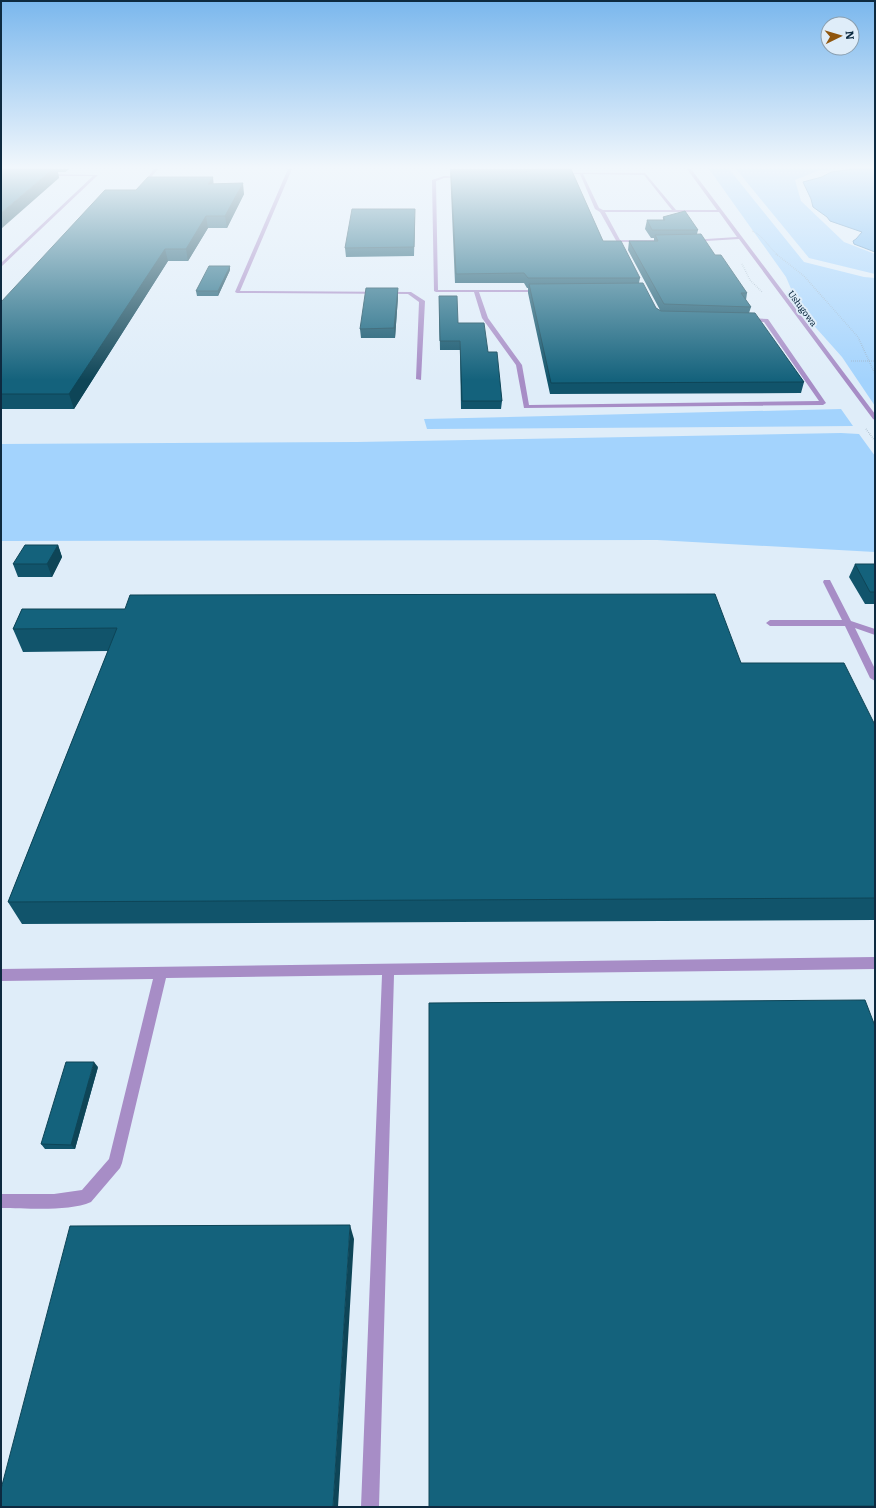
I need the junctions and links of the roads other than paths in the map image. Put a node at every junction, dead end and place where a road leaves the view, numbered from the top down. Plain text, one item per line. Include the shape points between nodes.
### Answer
1 (29, 239) edge
2 (260, 239) edge
3 (435, 239) edge
4 (715, 239) edge
5 (740, 239) edge
6 (619, 241) joint
7 (672, 241) edge
8 (687, 241) edge
9 (626, 257) edge
10 (1, 266) edge
11 (476, 291) junction
12 (545, 291) edge
13 (744, 319) edge
14 (420, 379) dead end
15 (875, 418) edge
16 (827, 582) dead end
17 (770, 622) dead end
18 (848, 623) junction
19 (875, 632) edge
20 (875, 678) edge
21 (875, 963) edge
22 (388, 970) junction
23 (161, 973) junction
24 (1, 975) edge
25 (1, 1201) edge
26 (370, 1507) edge

1 - 10 street
2 - 14 street via 237,292 409,293 422,301
3 - 11 street via 436,291
4 - 8 street
5 - 15 street, Usługowa
6 - 7 street
6 - 9 street
11 - 12 street
11 - 13 street via 485,318 519,365 526,407 822,403 766,320
16 - 18 street
17 - 18 street
18 - 19 street
18 - 20 street
21 - 22 street
22 - 23 street
22 - 26 street
23 - 24 street
23 - 25 street via 115,1162 86,1197 54,1201

